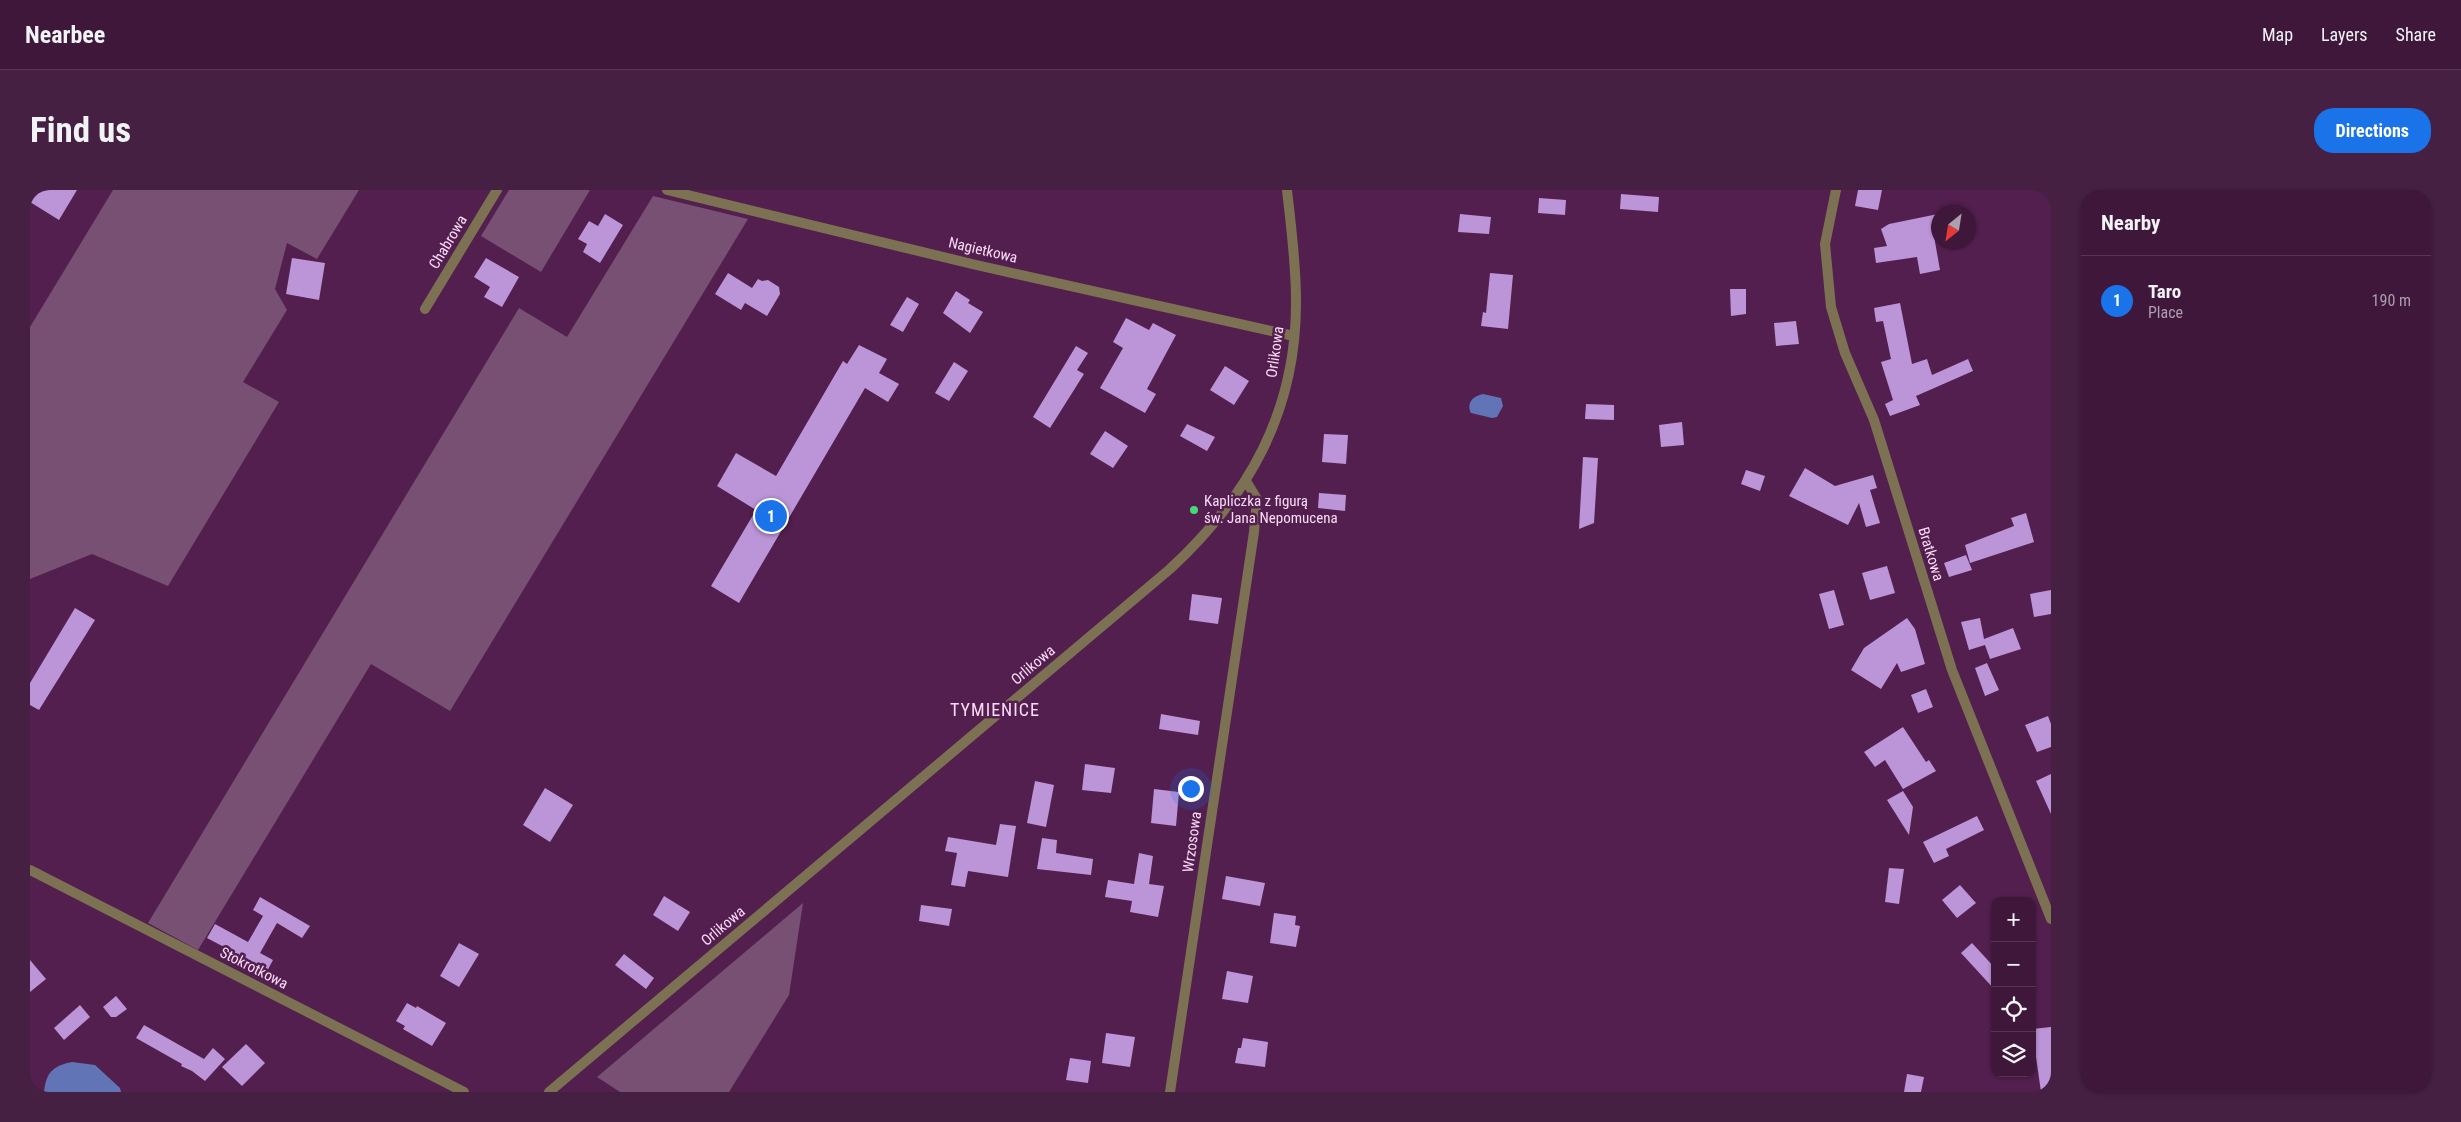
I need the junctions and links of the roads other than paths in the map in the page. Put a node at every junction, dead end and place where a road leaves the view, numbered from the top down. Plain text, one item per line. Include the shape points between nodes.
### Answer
1 (497, 190) edge
2 (666, 190) edge
3 (1287, 190) edge
4 (1836, 190) edge
5 (425, 309) dead end
6 (1294, 336) junction
7 (1246, 481) junction
8 (30, 870) edge
9 (2051, 919) edge
10 (464, 1092) edge
11 (549, 1092) edge
12 (1170, 1092) edge

1 - 5 street, Chabrowa
2 - 6 street, Nagietkowa
3 - 6 street, Orlikowa via 1296,300
4 - 9 street, Bratkowa via 1825,244 1831,307 1874,420 1952,670
6 - 7 street, Orlikowa via 1288,377 1272,434
7 - 11 street, Orlikowa via 1201,540 1170,569
7 - 12 street, Wrzosowa via 1257,499 1254,532
8 - 10 street, Stokrotkowa

